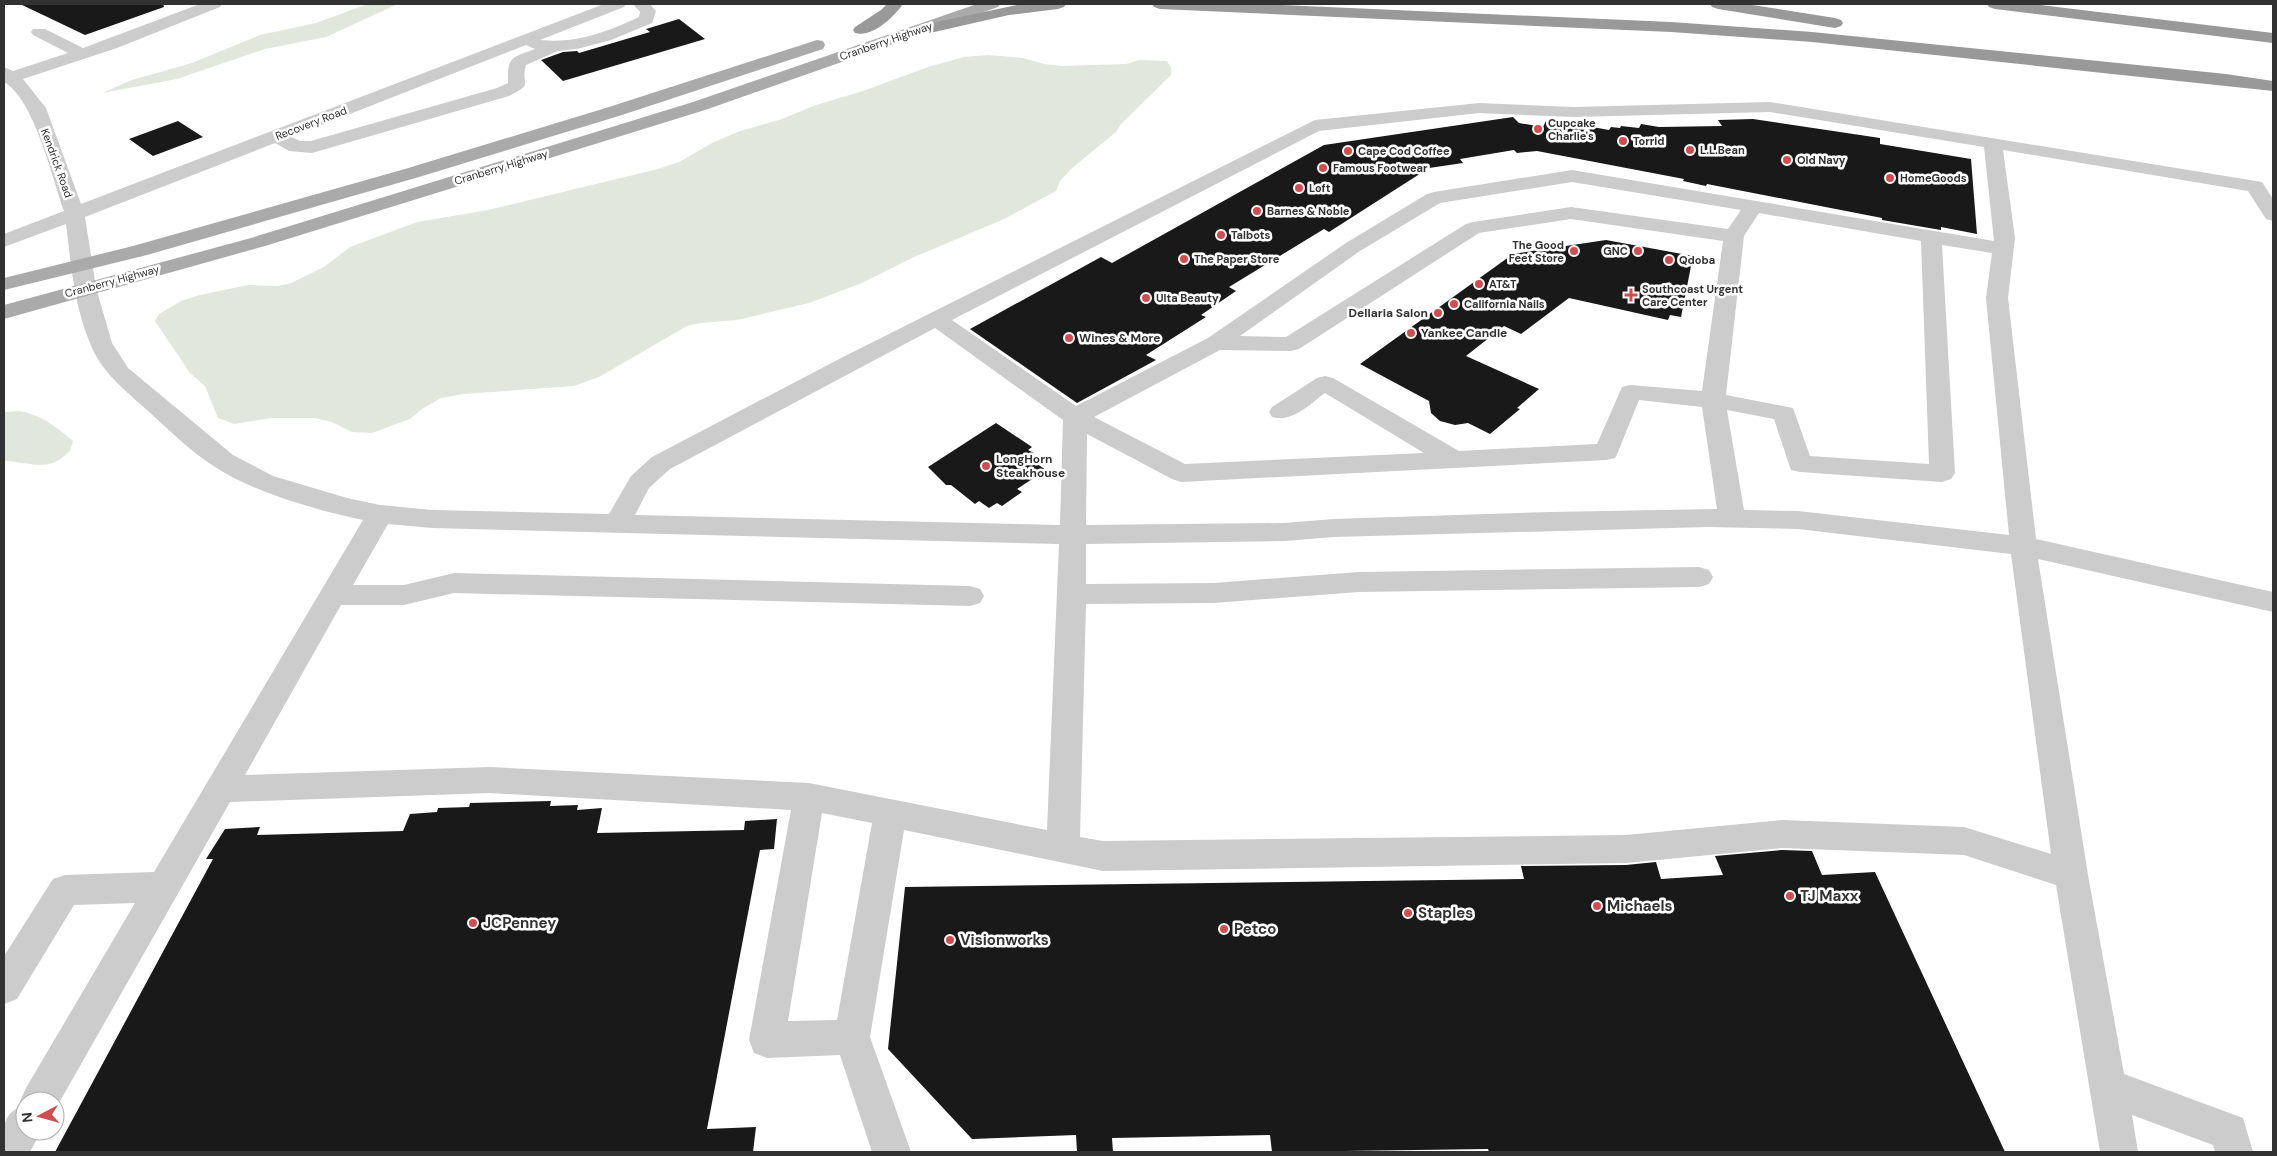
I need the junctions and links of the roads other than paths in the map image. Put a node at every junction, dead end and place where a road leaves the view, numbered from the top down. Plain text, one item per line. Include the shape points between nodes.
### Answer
1 (214, 4) edge
2 (618, 4) edge
3 (641, 4) edge
4 (895, 4) edge
5 (992, 4) edge
6 (1058, 4) edge
7 (1160, 4) edge
8 (1718, 4) edge
9 (1995, 4) edge
10 (2063, 4) edge
11 (912, 13) dead end
12 (39, 32) dead end
13 (908, 33) junction
14 (848, 35) junction
15 (2273, 37) edge
16 (520, 42) junction
17 (552, 48) junction
18 (81, 53) junction
19 (6, 75) edge
20 (2244, 82) junction
21 (2273, 86) edge
22 (276, 136) junction
23 (1993, 143) junction
24 (2264, 188) edge
25 (1753, 206) junction
26 (75, 214) junction
27 (2273, 215) edge
28 (1734, 236) junction
29 (1931, 236) junction
30 (4, 241) edge
31 (2003, 248) junction
32 (84, 277) junction
33 (4, 284) edge
34 (4, 312) edge
35 (936, 319) junction
36 (1216, 343) junction
37 (1713, 400) junction
38 (1281, 412) dead end
39 (1075, 417) junction
40 (1454, 459) junction
41 (380, 514) junction
42 (1732, 519) junction
43 (618, 523) junction
44 (1074, 535) junction
45 (2023, 546) junction
46 (1699, 577) dead end
47 (1072, 594) junction
48 (333, 595) junction
49 (970, 596) dead end
50 (2273, 602) edge
51 (219, 789) junction
52 (809, 797) junction
53 (890, 814) junction
54 (1063, 848) junction
55 (2071, 875) junction
56 (163, 887) junction
57 (4, 987) edge
58 (852, 1036) junction
59 (2107, 1087) junction
60 (45, 1091) edge
61 (15, 1141) edge
62 (9, 1152) edge
63 (891, 1152) edge
64 (2119, 1152) edge
65 (2234, 1152) edge

1 - 18 street
2 - 16 street, Recovery Road
3 - 17 street via 648,11 646,20 582,43
4 - 14 highway via 882,17
5 - 13 main road, Cranberry Highway
6 - 13 highway via 1009,10
7 - 20 highway via 1681,28 1822,38
8 - 20 highway
9 - 15 highway
10 - 15 highway
11 - 14 main road, Cranberry Highway
12 - 18 street
13 - 32 main road, Cranberry Highway via 698,106 258,242
14 - 32 main road, Cranberry Highway
16 - 17 street
16 - 22 street, Recovery Road
17 - 22 street via 520,60 516,66 517,86 503,92 312,147 296,147
18 - 19 street
19 - 26 street, Kendrick Road via 21,87 37,108
20 - 21 highway
22 - 26 street, Recovery Road
23 - 24 street
23 - 31 street via 2005,238
23 - 35 street via 1770,107 1574,112 1479,108 1315,126
24 - 27 street
25 - 28 street
25 - 29 street
25 - 36 street via 1572,176 1434,198 1353,247
26 - 30 street, Recovery Road
26 - 32 street, Kendrick Road
28 - 36 street via 1570,213 1473,228 1291,344
28 - 37 street
29 - 31 street
29 - 37 street via 1942,473 1800,464 1784,413
31 - 45 street via 1997,298
32 - 33 main road, Cranberry Highway
32 - 34 main road, Cranberry Highway
32 - 41 street, Kendrick Road via 101,343 119,373 206,448 264,482 318,500
35 - 39 street
35 - 43 street via 661,462 636,485
36 - 39 street
37 - 40 street via 1630,392 1606,452
37 - 42 street
38 - 40 street via 1326,383
39 - 40 street via 1181,473
39 - 44 street
41 - 43 street, Kendrick Road
41 - 48 street
42 - 44 street, Kendrick Road
42 - 45 street, Kendrick Road via 1798,520
43 - 44 street, Kendrick Road
44 - 47 street
45 - 50 street, Kendrick Road
45 - 55 street
46 - 47 street via 1359,582 1214,593
47 - 54 street
48 - 49 street via 404,594 454,583
48 - 51 street
51 - 52 street via 490,780
51 - 56 street
52 - 53 street
52 - 58 street via 767,1040
53 - 54 street
53 - 58 street
54 - 55 street via 1103,856 1626,849 1782,834 1964,841
55 - 59 street
56 - 57 street via 65,890
56 - 60 street
58 - 63 street
59 - 64 street
59 - 65 street via 2229,1132
61 - 62 street

